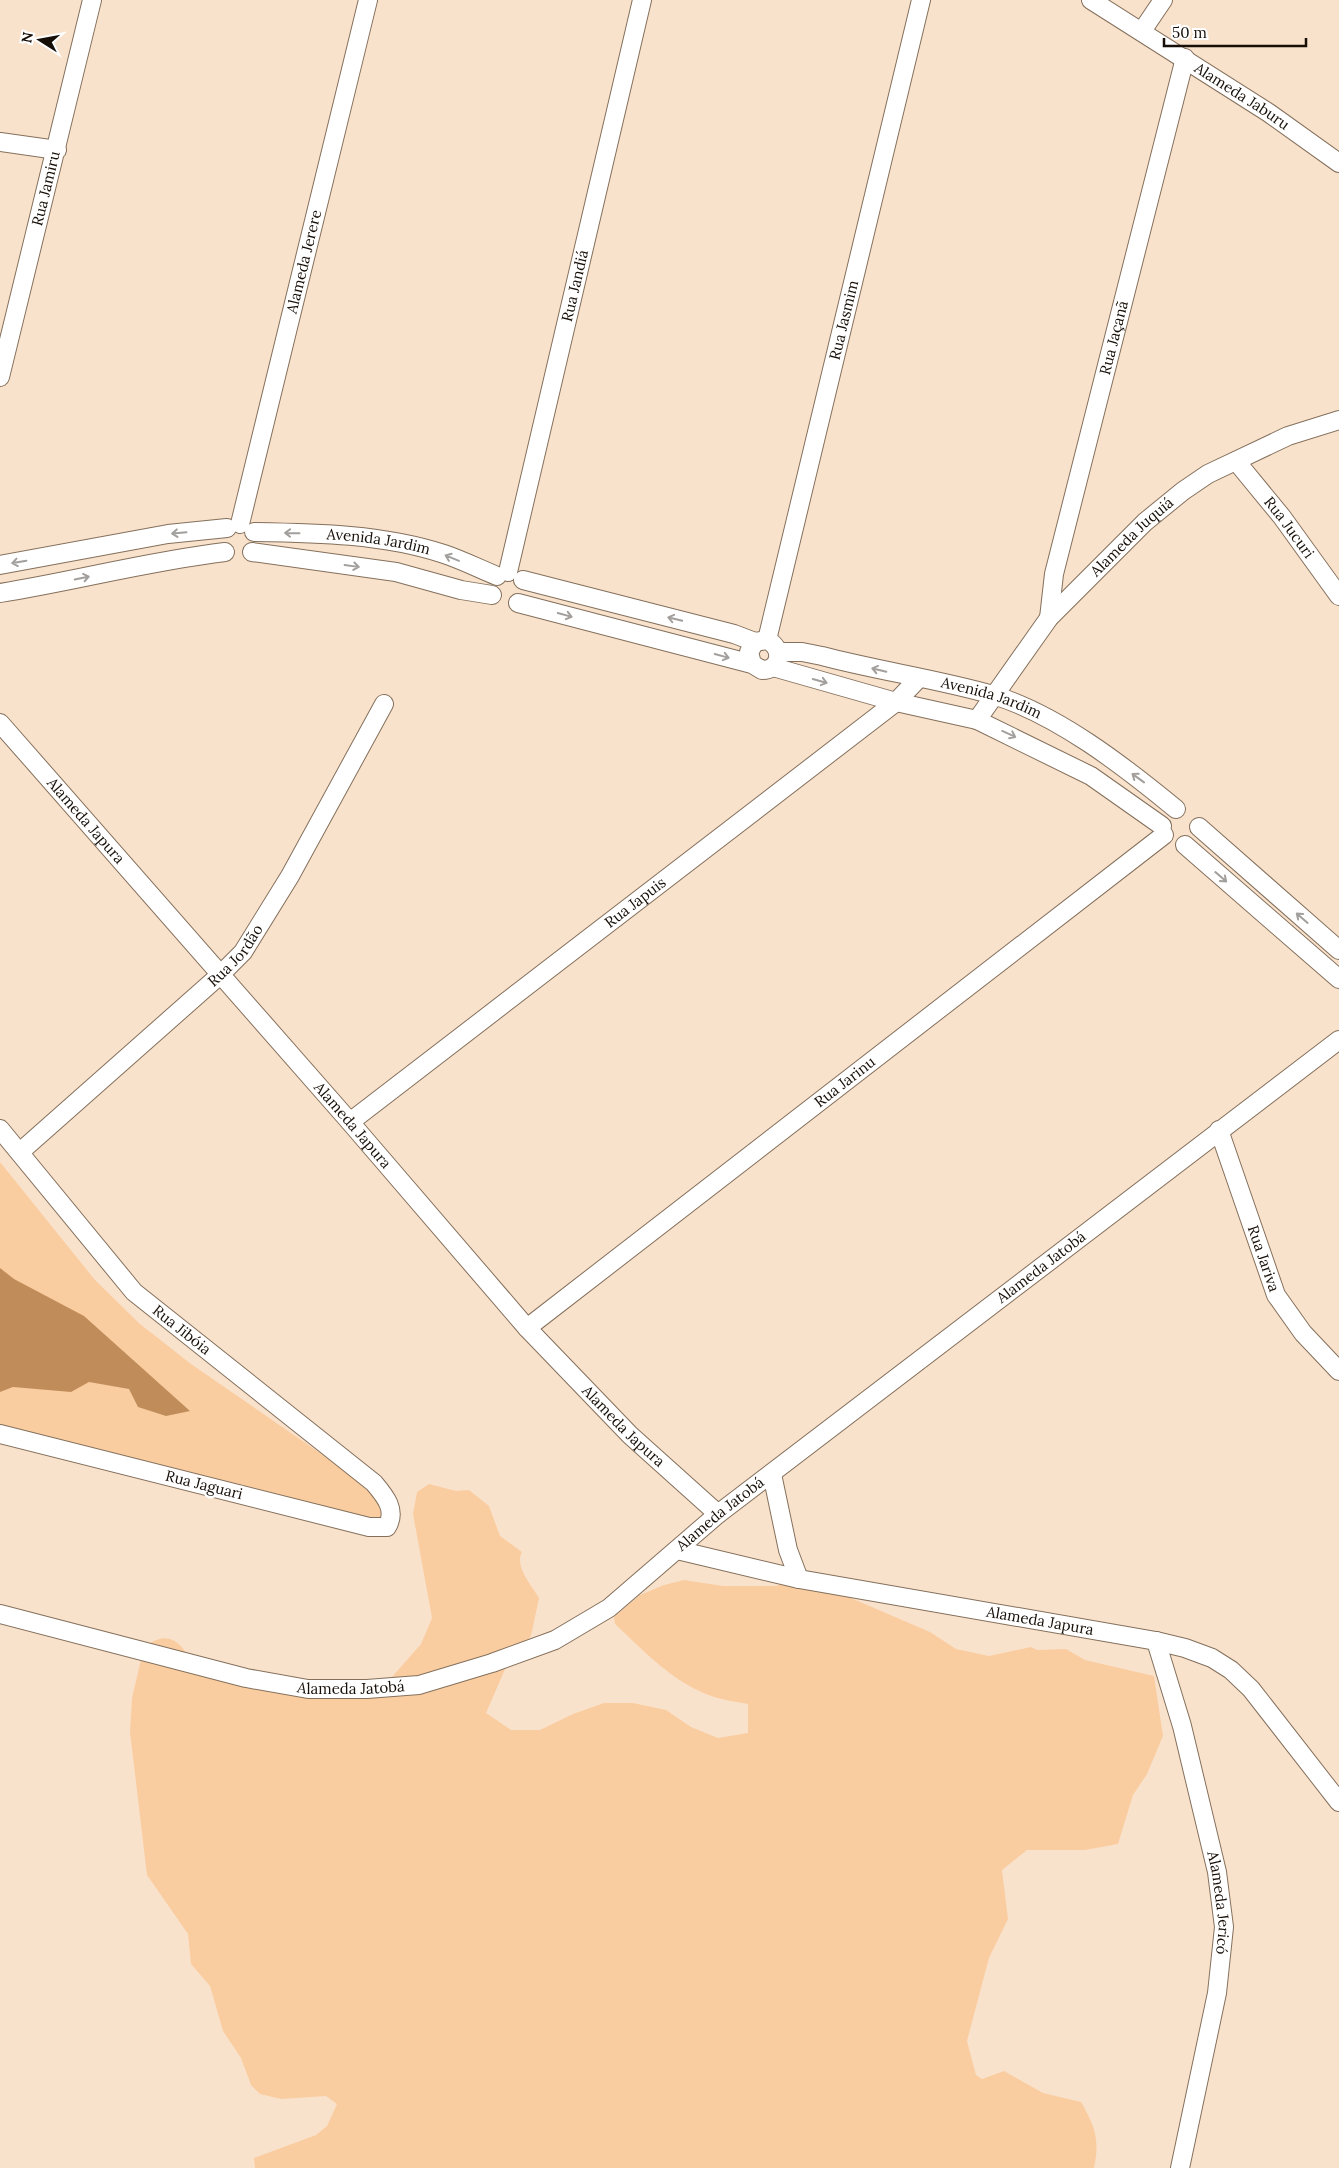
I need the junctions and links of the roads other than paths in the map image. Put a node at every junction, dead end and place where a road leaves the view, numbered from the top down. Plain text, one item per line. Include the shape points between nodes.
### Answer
1 (92, 0) edge
2 (368, 0) edge
3 (642, 0) edge
4 (921, 0) edge
5 (1092, 0) edge
6 (1163, 0) edge
7 (1142, 31) junction
8 (1186, 58) junction
9 (0, 142) edge
10 (57, 150) junction
11 (1339, 163) edge
12 (0, 377) edge
13 (1339, 420) edge
14 (1236, 460) junction
15 (240, 528) junction
16 (225, 552) junction
17 (252, 552) junction
18 (0, 565) edge
19 (510, 576) junction
20 (0, 593) edge
21 (492, 595) junction
22 (1339, 596) edge
23 (518, 603) junction
24 (1049, 618) junction
25 (769, 650) junction
26 (918, 679) junction
27 (993, 696) junction
28 (896, 702) junction
29 (384, 704) dead end
30 (978, 720) junction
31 (0, 723) edge
32 (1176, 809) junction
33 (1199, 827) junction
34 (1163, 830) junction
35 (1185, 845) junction
36 (1339, 950) edge
37 (220, 975) junction
38 (1339, 979) edge
39 (1339, 1040) edge
40 (350, 1122) junction
41 (0, 1129) edge
42 (1219, 1130) junction
43 (20, 1152) junction
44 (527, 1328) junction
45 (1339, 1371) edge
46 (0, 1434) edge
47 (772, 1474) junction
48 (390, 1505) joint
49 (718, 1514) junction
50 (676, 1550) junction
51 (799, 1579) junction
52 (0, 1614) edge
53 (1156, 1641) junction
54 (1339, 1802) edge
55 (1180, 2168) edge

1 - 10 street, Rua Jamiru
2 - 15 street, Alameda Jerere
3 - 19 street, Rua Jandiá
4 - 25 street, Rua Jasmim
5 - 7 street, Alameda Jaburu
6 - 7 street
7 - 8 street, Alameda Jaburu
8 - 11 street, Alameda Jaburu
8 - 24 street, Rua Jaçanã via 1054,574
9 - 10 street
10 - 12 street, Rua Jamiru
13 - 14 street, Alameda Juquiá via 1288,436
14 - 22 street, Rua Jucuri
14 - 24 street, Alameda Juquiá via 1208,474 1146,522
15 - 16 street via 223,535
15 - 17 street via 255,546
15 -> 18 street, Avenida Jardim via 168,534
19 -> 15 street, Avenida Jardim via 443,554 389,542
16 - 17 street via 239,558
20 -> 16 street via 181,557
17 -> 21 street, Avenida Jardim via 396,572
19 - 21 street via 492,581
19 - 23 street via 525,592
25 -> 19 street, Avenida Jardim via 734,634
21 - 23 street via 503,606
23 -> 25 street via 752,664 762,670
24 - 27 street, Alameda Juquiá
26 -> 25 street, Avenida Jardim via 802,652
25 -> 28 street, Avenida Jardim
26 - 27 street, Avenida Jardim
26 - 28 street, Rua Japuis
27 - 30 street, Alameda Juquiá
32 -> 27 street, Avenida Jardim via 1144,782 1072,733
28 - 30 street, Avenida Jardim
28 - 40 street, Rua Japuis
29 - 37 street, Rua Jordão via 290,876 243,952
30 -> 34 street, Avenida Jardim via 1091,776
31 - 37 street, Alameda Japura
32 - 33 street via 1192,812
32 - 34 street via 1169,812
33 - 35 street via 1192,842
36 -> 33 street
34 - 35 street via 1169,842
34 - 44 street, Rua Jarinu
35 -> 38 street
37 - 40 street, Alameda Japura
37 - 43 street, Rua Jordão
39 - 42 street, Alameda Jatobá
40 - 44 street, Alameda Japura
41 - 43 street, Rua Jibóia
42 - 45 street, Rua Jariva via 1276,1295 1303,1333
42 - 47 street, Alameda Jatobá
43 - 48 street, Rua Jibóia via 134,1292 374,1483
44 - 49 street, Alameda Japura via 630,1435
46 - 48 street, Rua Jaguari via 369,1527 387,1527
47 - 49 street, Alameda Jatobá
47 - 51 street via 788,1550
49 - 50 street, Alameda Jatobá
50 - 51 street, Alameda Japura
50 - 52 street, Alameda Jatobá via 609,1608 554,1640 419,1685 308,1689 255,1680
51 - 53 street, Alameda Japura
53 - 54 street, Alameda Japura via 1212,1658 1231,1670 1251,1689
53 - 55 street, Alameda Jericó via 1182,1726 1217,1872 1224,1927 1217,1993

